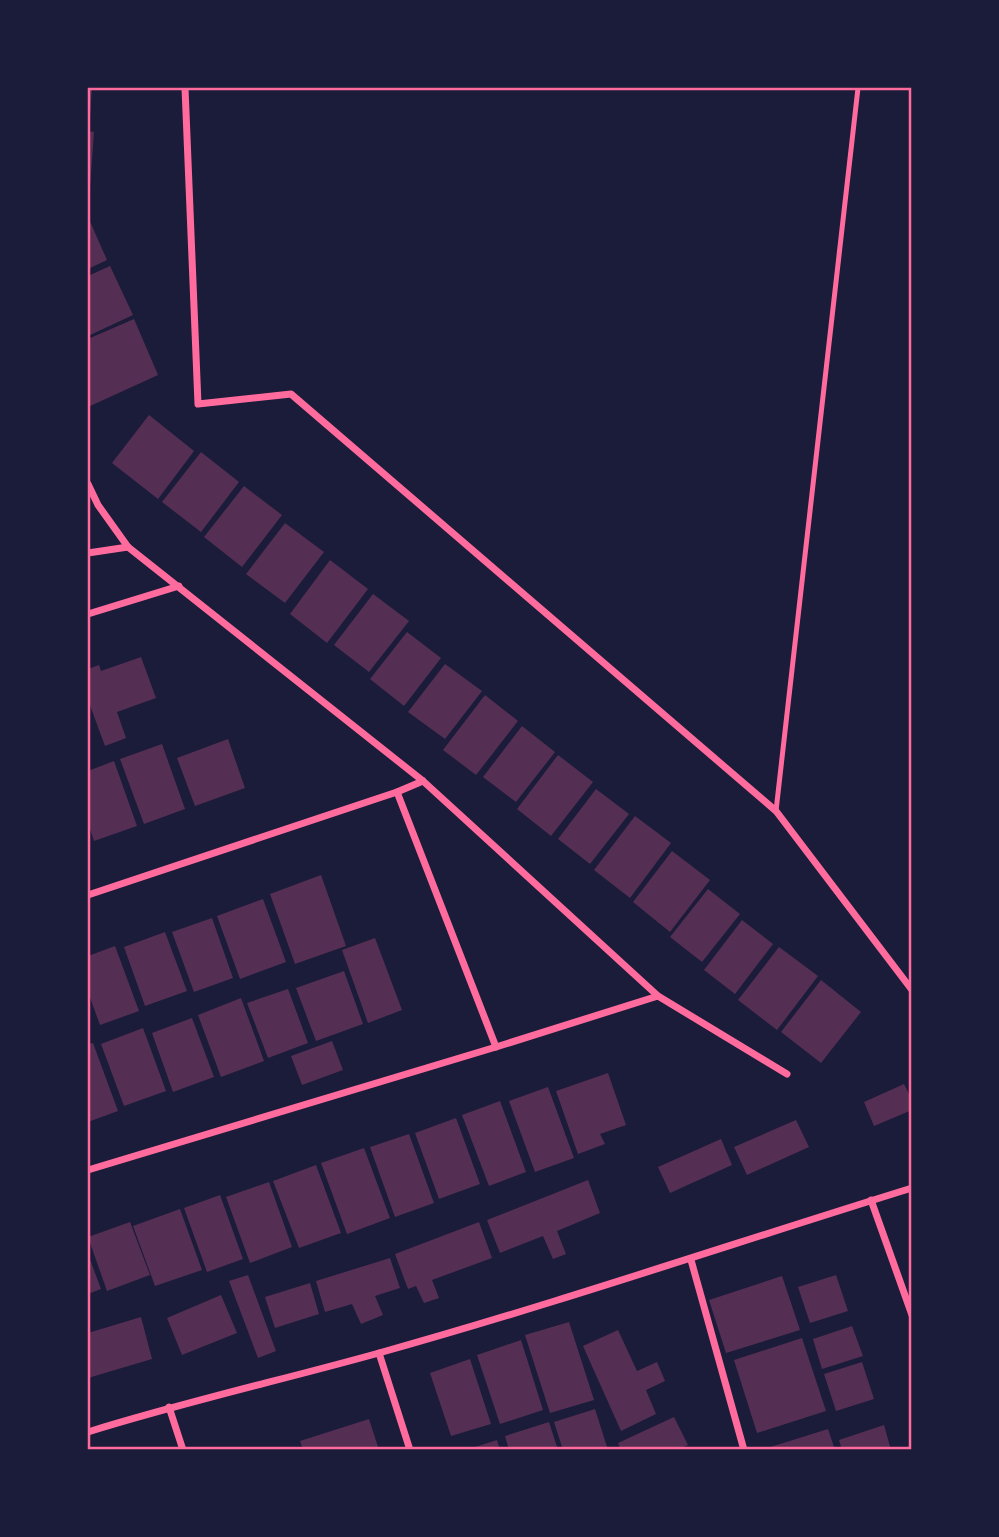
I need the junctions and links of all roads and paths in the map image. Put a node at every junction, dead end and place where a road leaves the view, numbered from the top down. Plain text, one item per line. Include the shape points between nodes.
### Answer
1 (185, 88) edge
2 (858, 88) edge
3 (88, 484) edge
4 (128, 547) junction
5 (88, 553) edge
6 (179, 586) junction
7 (88, 614) edge
8 (423, 781) junction
9 (397, 792) junction
10 (776, 811) junction
11 (88, 895) edge
12 (912, 990) edge
13 (658, 996) junction
14 (495, 1047) junction
15 (787, 1074) dead end
16 (88, 1170) edge
17 (912, 1188) edge
18 (871, 1200) junction
19 (691, 1260) junction
20 (912, 1315) edge
21 (379, 1353) junction
22 (169, 1407) junction
23 (88, 1432) edge
24 (183, 1450) edge
25 (410, 1450) edge
26 (744, 1450) edge

1 - 10 street via 198,404 291,394
2 - 10 lane
3 - 4 street
4 - 5 street
4 - 6 street
6 - 7 street
6 - 8 street
8 - 9 street
8 - 13 street
9 - 11 street
9 - 14 street
10 - 12 street
13 - 14 street
13 - 15 street
14 - 16 street
17 - 18 street
18 - 19 street
18 - 20 street
19 - 21 street
19 - 26 street
21 - 22 street
21 - 25 street
22 - 23 street
22 - 24 street

